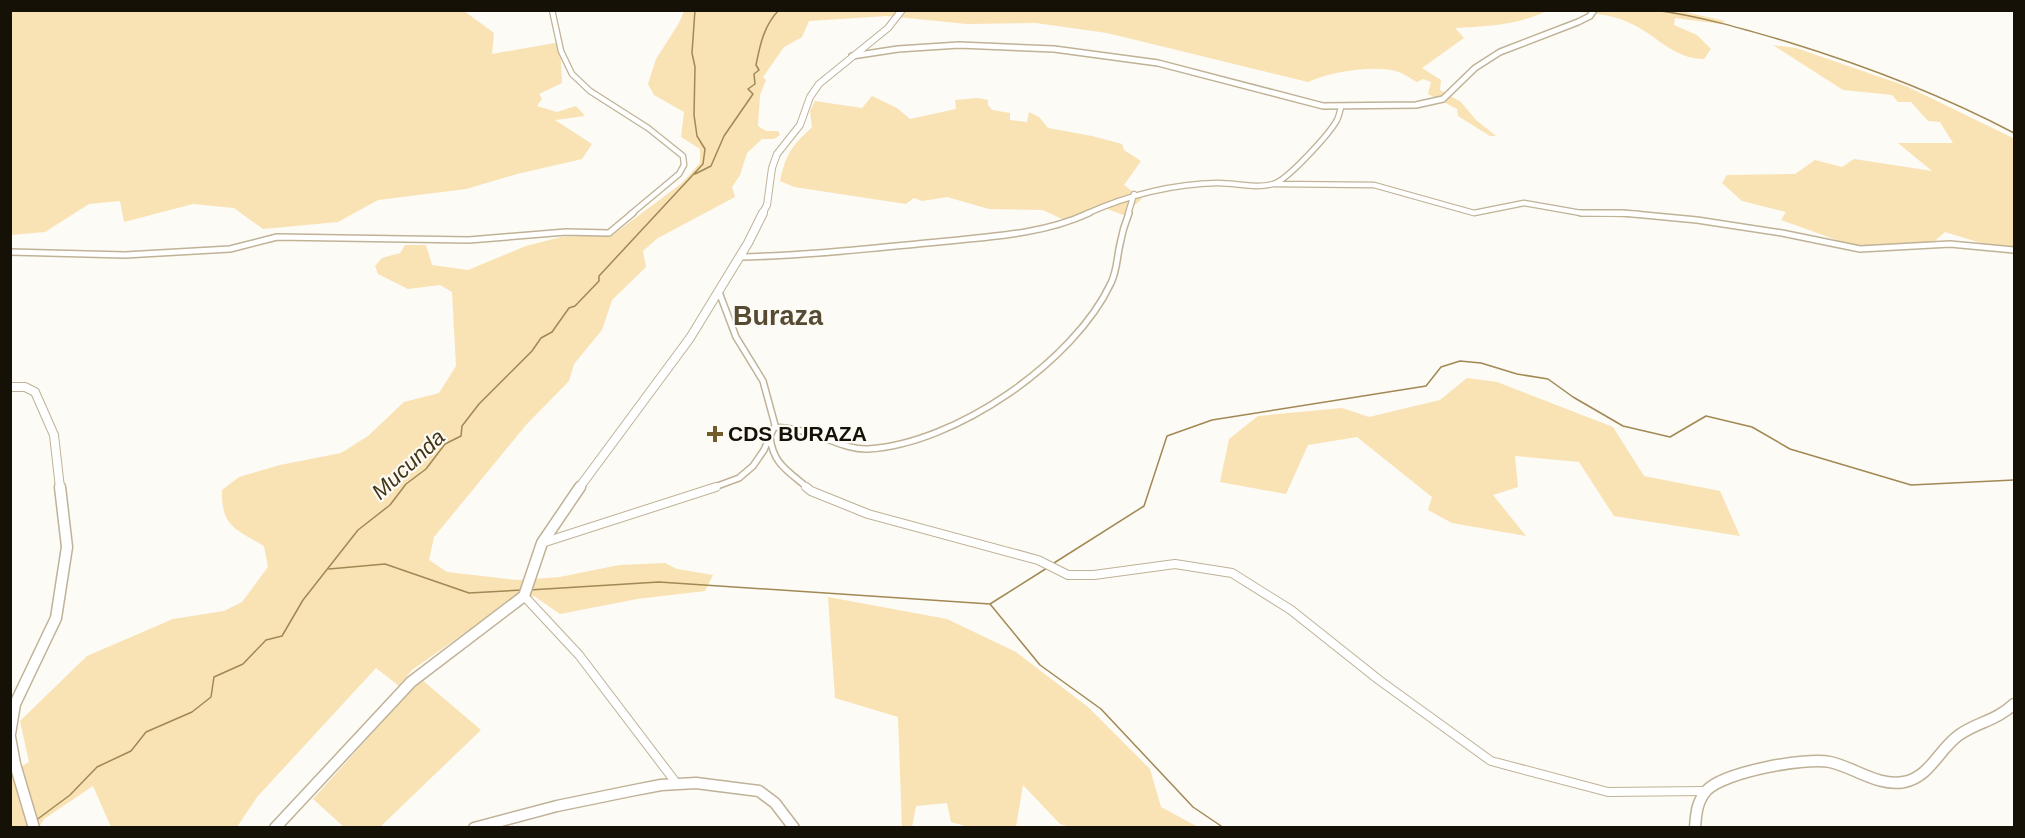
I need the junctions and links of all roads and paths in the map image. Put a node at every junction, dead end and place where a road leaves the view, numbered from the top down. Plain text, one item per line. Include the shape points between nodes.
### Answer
1 (552, 10) edge
2 (902, 10) edge
3 (1594, 10) edge
4 (851, 57) junction
5 (1341, 107) junction
6 (1275, 184) junction
7 (1134, 194) junction
8 (2014, 250) edge
9 (10, 252) edge
10 (739, 258) junction
11 (719, 292) junction
12 (10, 387) edge
13 (775, 427) junction
14 (770, 437) junction
15 (542, 543) junction
16 (524, 596) junction
17 (2014, 704) edge
18 (11, 716) edge
19 (10, 736) edge
20 (677, 784) junction
21 (1704, 791) junction
22 (32, 822) edge
23 (275, 828) edge
24 (474, 828) edge
25 (794, 828) edge
26 (1695, 828) edge

1 - 9 street via 561,53 573,75 683,156 679,174 609,233 566,232 470,240 277,237 230,249 125,255
2 - 4 main road via 888,28
3 - 5 street via 1578,22 1496,55 1438,101
4 - 5 street via 959,45 1054,49 1158,63 1293,100
4 - 10 main road via 816,88 800,125 777,154 767,205
5 - 6 street via 1336,120 1306,157
6 - 7 street via 1213,183
6 - 8 street via 1374,185 1474,213 1524,203 1581,213 1697,220 1860,249 1950,244
7 - 10 street via 1068,223 1041,230
7 - 13 street via 1120,240 1117,268 1096,312 1068,344 998,400 965,420 913,441 865,449 804,431
10 - 11 main road
11 - 13 street via 736,337 763,381
11 - 15 main road
12 - 18 main road via 35,392 51,425 67,540 56,618
13 - 14 street
14 - 15 street via 752,469 738,480
14 - 21 street via 772,453 811,491 868,514 1038,560 1068,575 1175,564 1232,573 1291,610 1491,761 1608,792
15 - 16 main road
16 - 20 street via 579,656
16 - 23 main road via 411,682
17 - 21 main road via 1994,719 1956,737 1932,764 1906,781 1894,783 1820,761 1738,774
18 - 19 main road
19 - 22 main road
20 - 24 main road via 557,806
20 - 25 main road via 759,791 775,803
21 - 26 main road

